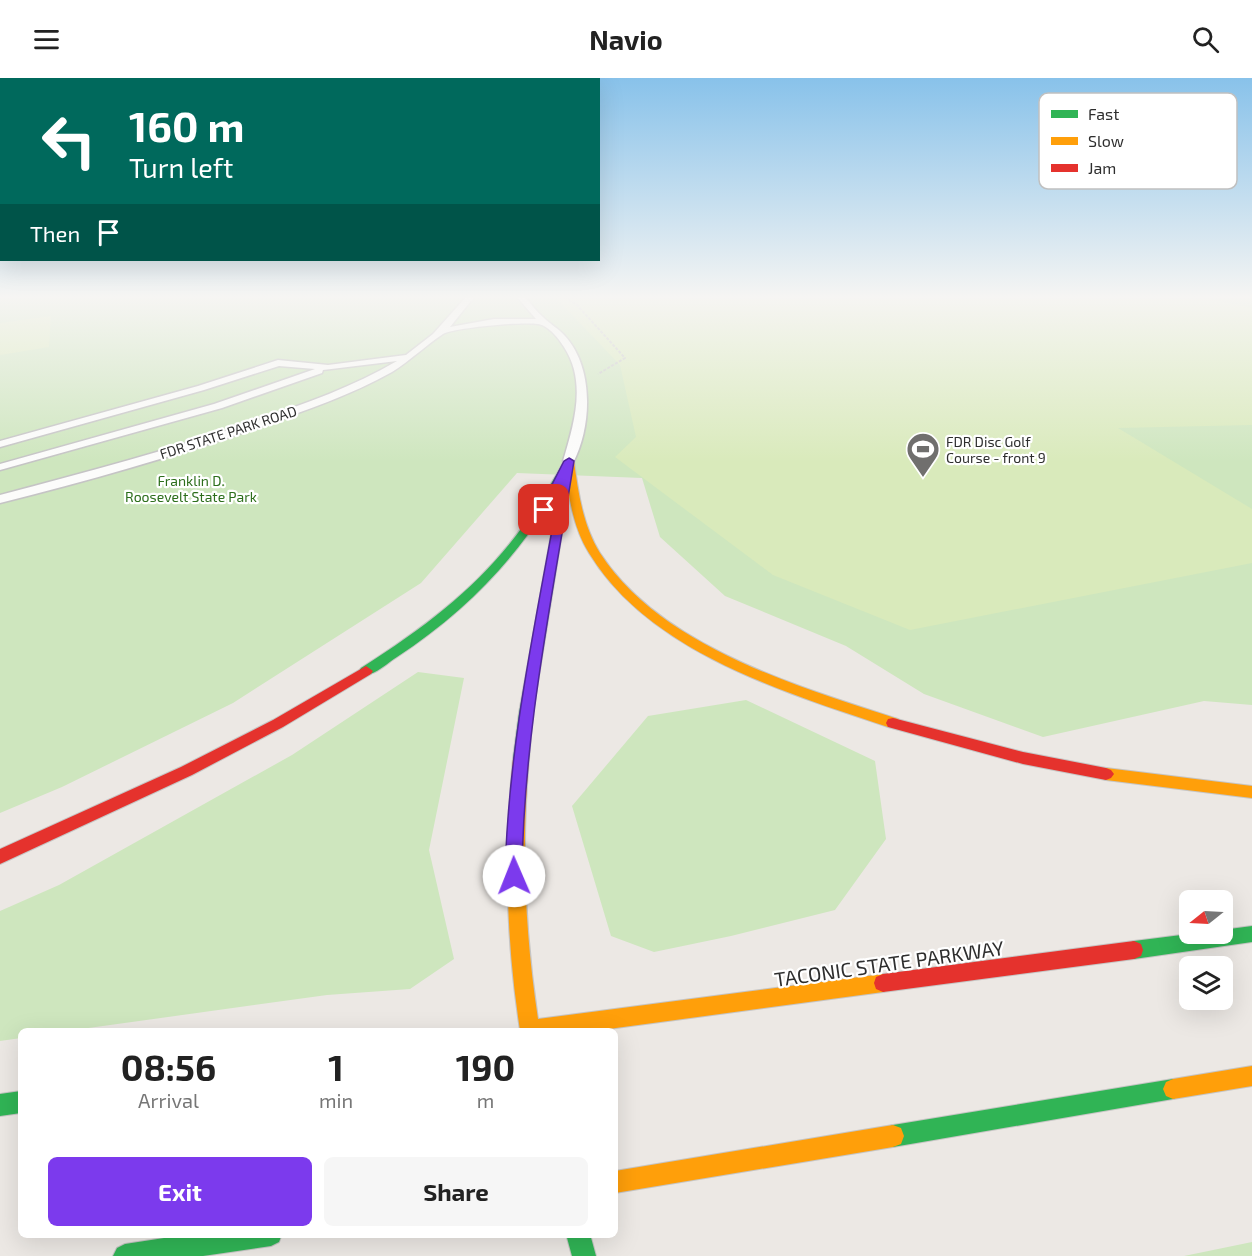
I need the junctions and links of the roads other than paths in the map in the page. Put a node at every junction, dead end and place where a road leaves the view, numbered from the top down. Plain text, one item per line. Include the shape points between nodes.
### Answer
1 (415, 352) edge
2 (572, 352) edge
3 (411, 355) junction
4 (355, 366) junction
5 (328, 368) junction
6 (369, 380) junction
7 (0, 444) edge
8 (569, 461) junction
9 (0, 467) edge
10 (0, 499) edge
11 (1252, 792) edge
12 (0, 857) edge
13 (1252, 933) edge
14 (531, 1028) edge
15 (546, 1028) edge
16 (1252, 1076) edge
17 (18, 1102) edge
18 (0, 1105) edge
19 (618, 1182) edge
20 (244, 1238) edge
21 (579, 1238) edge
22 (125, 1256) edge
23 (585, 1256) edge

1 - 3 lane, FDR STATE PARK ROAD
2 - 8 lane via 582,384 581,412
3 - 4 lane
3 - 6 lane, FDR STATE PARK ROAD
4 - 5 lane
4 - 6 lane
5 - 7 lane via 278,363
5 - 9 lane via 218,406
6 - 10 lane, FDR STATE PARK ROAD via 204,442
8 - 11 highway via 585,536 600,564 661,621 742,666 867,715 981,748 1127,778
8 - 12 highway via 544,510 512,553 464,599 399,649 318,700 207,761
8 - 14 highway via 526,712 515,802 514,899
13 - 15 highway, TACONIC STATE PARKWAY
16 - 19 highway
17 - 18 highway
20 - 22 highway
21 - 23 highway

